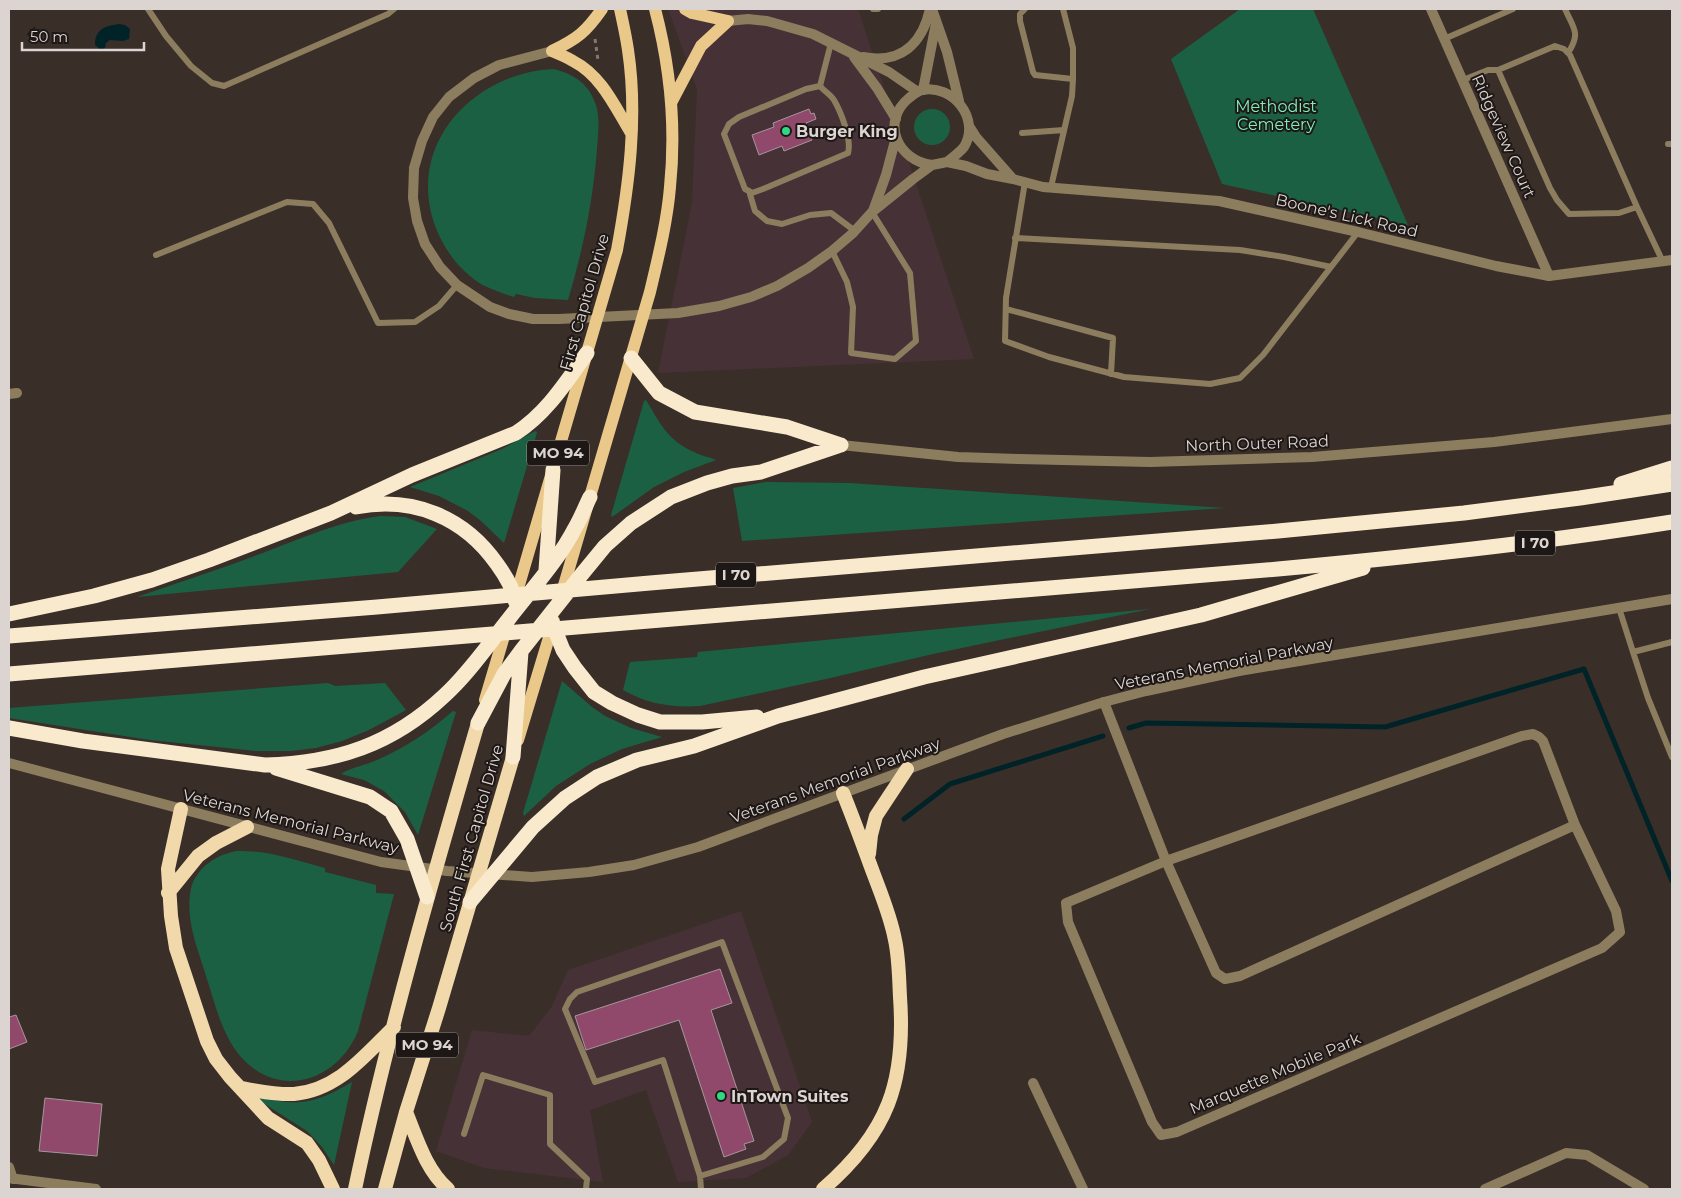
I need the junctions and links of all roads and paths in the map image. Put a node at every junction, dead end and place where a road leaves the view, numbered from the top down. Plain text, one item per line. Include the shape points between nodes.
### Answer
1 (148, 9) edge
2 (394, 9) edge
3 (602, 9) edge
4 (620, 9) edge
5 (655, 9) edge
6 (685, 9) edge
7 (873, 9) edge
8 (878, 9) edge
9 (931, 9) edge
10 (1025, 9) edge
11 (1063, 9) edge
12 (1431, 9) edge
13 (1513, 9) edge
14 (1565, 9) edge
15 (728, 21) junction
16 (936, 22) junction
17 (595, 36) dead end
18 (1444, 39) junction
19 (831, 43) junction
20 (552, 51) junction
21 (1568, 53) junction
22 (852, 54) junction
23 (598, 65) dead end
24 (1498, 70) junction
25 (1073, 79) junction
26 (1462, 80) junction
27 (820, 86) junction
28 (921, 91) junction
29 (959, 101) junction
30 (671, 102) junction
31 (896, 119) junction
32 (969, 126) junction
33 (1064, 130) junction
34 (1022, 133) dead end
35 (632, 135) junction
36 (896, 137) junction
37 (947, 162) junction
38 (932, 165) junction
39 (1013, 179) junction
40 (1025, 182) junction
41 (1051, 187) junction
42 (749, 191) junction
43 (1637, 207) junction
44 (872, 212) junction
45 (855, 231) junction
46 (1358, 232) junction
47 (1015, 238) junction
48 (832, 251) junction
49 (156, 255) dead end
50 (1668, 261) edge
51 (1331, 267) junction
52 (1549, 276) junction
53 (457, 285) junction
54 (1006, 309) junction
55 (589, 346) junction
56 (631, 358) junction
57 (1111, 374) junction
58 (1672, 419) edge
59 (841, 445) junction
60 (1672, 468) edge
61 (553, 470) junction
62 (1672, 484) edge
63 (590, 497) joint
64 (1580, 498) junction
65 (330, 513) junction
66 (1672, 522) edge
67 (562, 550) junction
68 (1398, 558) junction
69 (545, 572) junction
70 (1672, 599) edge
71 (559, 602) junction
72 (514, 608) junction
73 (1620, 608) junction
74 (9, 614) edge
75 (551, 620) junction
76 (9, 636) edge
77 (1672, 642) edge
78 (521, 651) junction
79 (1633, 652) junction
80 (9, 674) edge
81 (505, 674) junction
82 (1104, 702) junction
83 (778, 716) junction
84 (478, 723) joint
85 (9, 728) edge
86 (513, 757) junction
87 (1672, 757) edge
88 (9, 763) edge
89 (265, 765) junction
90 (907, 770) junction
91 (843, 793) junction
92 (181, 809) junction
93 (1575, 825) junction
94 (247, 827) junction
95 (869, 860) junction
96 (1166, 861) junction
97 (168, 893) junction
98 (428, 897) junction
99 (470, 902) junction
100 (394, 1027) junction
101 (1033, 1083) dead end
102 (241, 1088) junction
103 (406, 1112) junction
104 (464, 1134) dead end
105 (9, 1167) edge
106 (700, 1176) junction
107 (11, 1179) edge
108 (96, 1189) edge
109 (333, 1189) edge
110 (355, 1189) edge
111 (384, 1189) edge
112 (448, 1189) edge
113 (586, 1189) edge
114 (701, 1189) edge
115 (823, 1189) edge
116 (1083, 1189) edge
117 (1485, 1189) edge
118 (1644, 1189) edge

1 - 2 lane via 191,66 212,84 224,86
3 - 20 main road via 587,30 572,42
4 - 35 main road, First Capitol Drive via 628,52
5 - 30 main road
6 - 15 main road
7 - 8 lane
9 - 16 street
9 - 22 street via 921,35 899,55 887,59
10 - 25 lane via 1020,14 1020,21 1035,75
11 - 25 lane via 1073,48
12 - 18 street, Ridgeview Court
13 - 18 lane
14 - 21 lane via 1576,33
15 - 19 street via 767,21 813,34
15 - 30 main road via 701,46
16 - 28 street
16 - 29 street
17 - 23 path
18 - 26 street, Ridgeview Court
19 - 22 street
19 - 27 lane
20 - 35 main road via 574,60 594,76
20 - 53 street, Boone's Lick Road via 499,65 474,78 449,97 433,117 422,141 414,168 413,198 417,221 425,244
21 - 24 lane via 1555,46
21 - 43 lane
22 - 28 street
22 - 31 street
24 - 26 lane via 1488,70
24 - 43 lane via 1550,188 1569,214 1619,213
25 - 33 lane
26 - 52 street, Ridgeview Court
27 - 42 lane via 806,89 729,124 724,134 745,189
27 - 42 lane via 833,99 848,137 848,153 764,189
28 - 29 street via 942,92
28 - 31 street via 905,102
29 - 32 street
30 - 56 main road via 670,187 662,244
31 - 36 street
32 - 37 street via 964,146
32 - 39 street
33 - 34 lane
33 - 41 lane
35 - 55 main road, First Capitol Drive via 617,250
36 - 38 street via 907,155 915,161
36 - 44 street, Boone's Lick Road
37 - 38 street, Boone's Lick Road
37 - 39 street, Boone's Lick Road
38 - 44 street, Boone's Lick Road
39 - 40 street, Boone's Lick Road
40 - 41 street, Boone's Lick Road
40 - 47 lane
41 - 46 street, Boone's Lick Road via 1218,201
42 - 45 lane via 755,211 767,221 782,224 810,215 831,213
43 - 50 lane
44 - 45 street, Boone's Lick Road
44 - 48 lane via 910,274 916,340 895,359 850,353 853,307 847,282
45 - 48 street, Boone's Lick Road
46 - 51 lane
46 - 52 street, Boone's Lick Road
47 - 51 lane via 1240,250
47 - 54 lane
48 - 53 street, Boone's Lick Road via 777,286 751,297 678,313 533,319 490,307
49 - 53 lane via 287,202 313,204 329,223 378,323 415,322 439,306
50 - 52 street, Boone's Lick Road
51 - 57 lane via 1263,355 1240,378 1210,384
54 - 57 lane via 1005,341 1049,358
54 - 57 lane via 1113,338
55 - 61 main road, First Capitol Drive / MO 94
55 - 65 highway via 556,396 516,433 412,475
56 - 59 highway via 659,393 695,412 788,427
56 - 63 main road
58 - 59 street, North Outer Road via 1494,442 1312,457 1150,462 1019,459 958,457
59 - 71 highway via 761,472 708,483 671,497 631,523 605,546
60 - 64 highway
61 - 67 highway
61 - 72 main road, First Capitol Drive / MO 94
62 - 64 highway, I 70
63 - 67 highway
64 - 76 highway, I 70 via 1268,532
65 - 72 highway via 376,503 405,504 455,523 478,540 492,556 504,574
65 - 74 highway via 152,580
66 - 68 highway, I 70 via 1573,538
67 - 69 highway
67 - 71 main road
68 - 80 highway, I 70
68 - 83 highway via 1201,615 924,677
69 - 72 highway
69 - 75 highway
70 - 73 street, Veterans Memorial Parkway
71 - 75 highway
72 - 78 highway via 520,625
72 - 81 main road, MO 94
72 - 89 highway via 462,677 410,724 347,754 295,764
73 - 79 lane
73 - 82 street, Veterans Memorial Parkway via 1239,671
75 - 78 highway
75 - 83 highway via 563,650 594,692 638,715 660,722
75 - 86 main road, South First Capitol Drive / MO 94
77 - 79 lane
78 - 81 highway
79 - 87 lane
81 - 84 highway
81 - 86 highway
82 - 90 street, Veterans Memorial Parkway via 1003,734
82 - 96 street
83 - 99 highway via 694,746 638,760 597,777 565,798 533,827
84 - 98 highway, South First Capitol Drive / MO 94
85 - 89 highway
86 - 99 highway, South First Capitol Drive / MO 94
88 - 92 street, Veterans Memorial Parkway
89 - 98 highway via 370,796 391,811 407,839
90 - 91 street, Veterans Memorial Parkway
90 - 95 highway via 876,816 870,835
91 - 94 street, Veterans Memorial Parkway via 662,858 589,872 532,877 381,862
91 - 95 highway
92 - 94 street, Veterans Memorial Parkway
92 - 97 highway via 168,869
93 - 96 street, Marquette Mobile Park via 1543,741 1533,734
93 - 96 street via 1240,976 1225,979 1216,973
93 - 96 street, Marquette Mobile Park via 1616,911 1620,932 1602,948 1176,1132 1161,1135 1152,1122 1068,922 1066,903
94 - 97 highway via 198,856
95 - 115 highway via 895,941 902,1029 899,1062 886,1109 872,1136 859,1154
97 - 102 highway via 176,948 200,1023 216,1059
98 - 100 highway, South First Capitol Drive / MO 94
99 - 103 highway, South First Capitol Drive / MO 94
100 - 102 highway via 338,1080 314,1091 294,1094
100 - 110 highway, South First Capitol Drive / MO 94
101 - 116 street
102 - 109 highway via 268,1118 307,1143 320,1160
103 - 111 highway, South First Capitol Drive / MO 94
103 - 112 highway via 424,1157 437,1180
104 - 113 lane via 483,1075 550,1095 550,1144 587,1179
105 - 107 street
106 - 106 lane via 662,1060 595,1082 565,1009 577,992 722,942 788,1118 784,1139 763,1157
106 - 114 lane
107 - 108 street
117 - 118 street via 1566,1153 1587,1155

